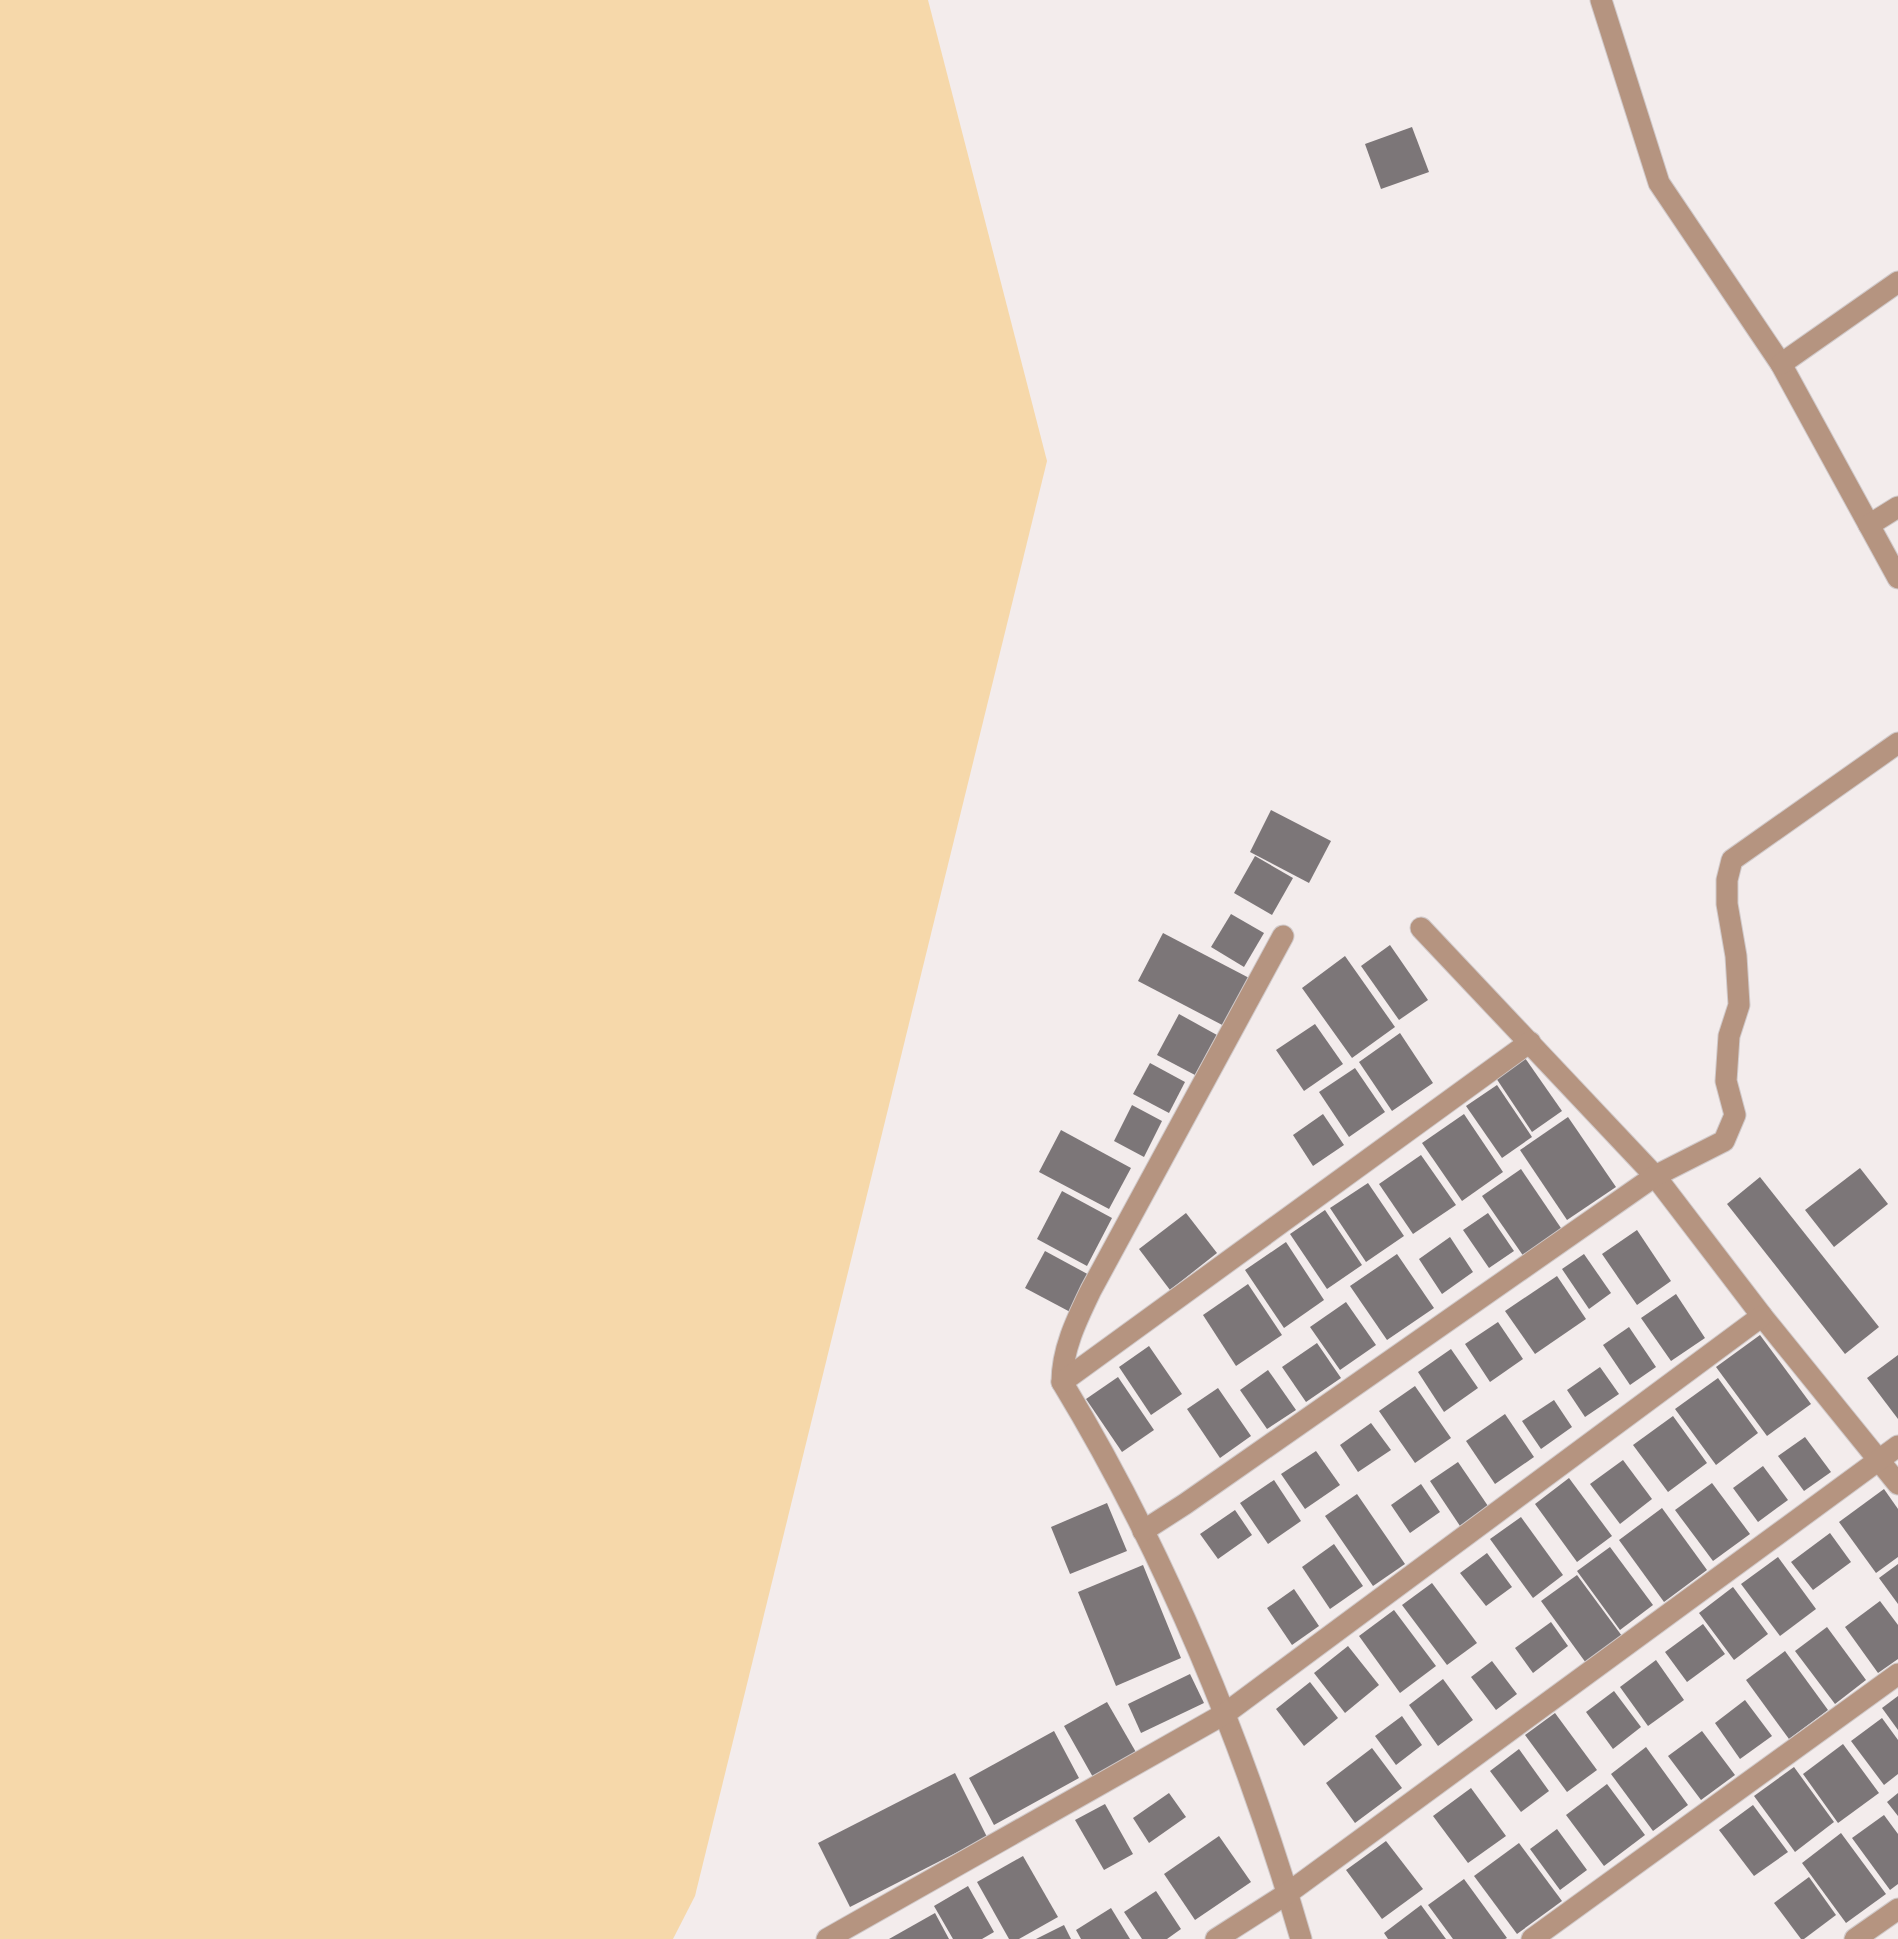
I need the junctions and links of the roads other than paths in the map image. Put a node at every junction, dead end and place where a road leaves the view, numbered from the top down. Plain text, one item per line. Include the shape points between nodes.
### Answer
1 (1601, 0) edge
2 (1898, 282) edge
3 (1781, 363) junction
4 (1898, 507) edge
5 (1868, 525) junction
6 (1898, 578) edge
7 (1898, 743) edge
8 (1422, 928) dead end
9 (1283, 936) dead end
10 (1530, 1042) junction
11 (1655, 1176) junction
12 (1762, 1316) junction
13 (1062, 1382) junction
14 (1898, 1446) edge
15 (1878, 1461) junction
16 (1898, 1484) edge
17 (1143, 1531) junction
18 (1898, 1674) edge
19 (1226, 1713) junction
20 (1288, 1893) junction
21 (1898, 1909) edge
22 (827, 1939) edge
23 (1216, 1939) edge
24 (1301, 1939) edge
25 (1532, 1939) edge
26 (1855, 1939) edge

1 - 3 street via 1659,183
2 - 3 street
3 - 5 street
4 - 5 street
5 - 6 street
7 - 11 street via 1732,860 1727,904 1739,1005 1729,1036 1726,1081 1735,1115 1724,1141
8 - 10 street
9 - 13 street via 1091,1290 1068,1345
10 - 11 street
10 - 13 street
11 - 12 street
11 - 17 street
12 - 15 street
12 - 19 street
13 - 17 street
14 - 15 street
15 - 16 street
15 - 20 street
17 - 19 street
18 - 25 street
19 - 20 street
19 - 22 street
20 - 23 street
20 - 24 street
21 - 26 street

